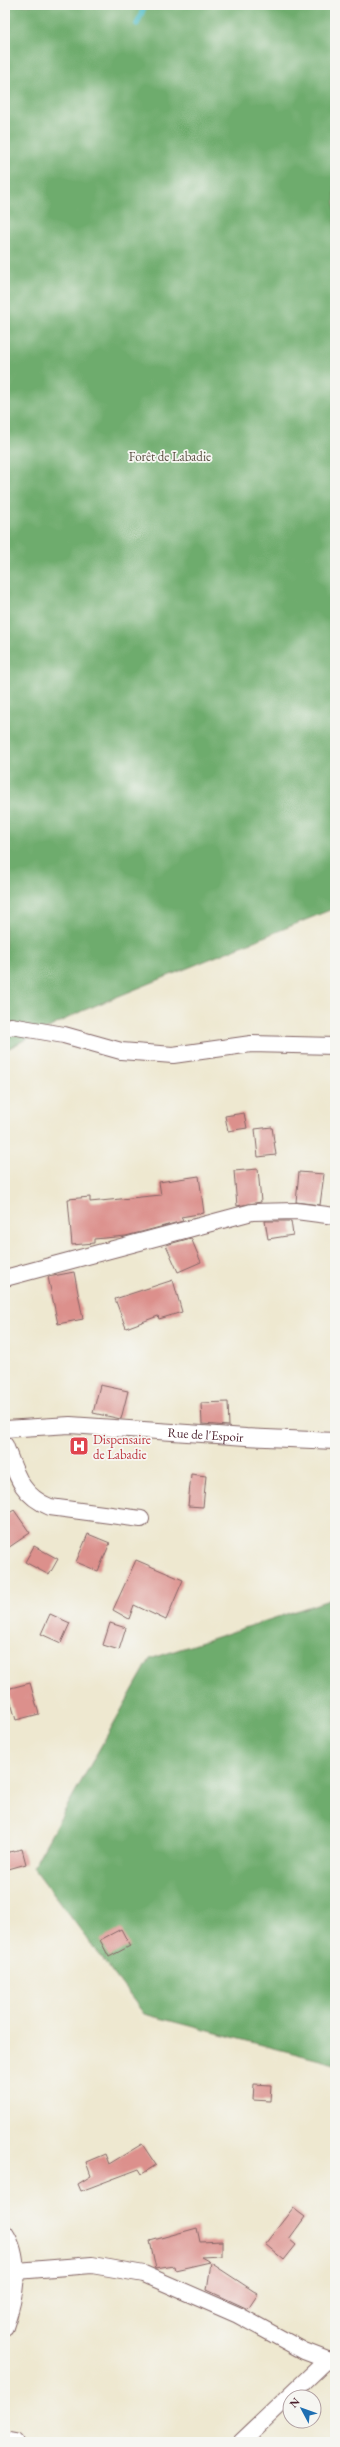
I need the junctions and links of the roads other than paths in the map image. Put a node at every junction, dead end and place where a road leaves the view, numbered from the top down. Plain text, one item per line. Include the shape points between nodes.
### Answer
1 (5, 1029) edge
2 (335, 1046) edge
3 (335, 1216) edge
4 (5, 1278) edge
5 (5, 1429) edge
6 (335, 1441) edge
7 (5, 1445) edge
8 (141, 1519) dead end
9 (5, 2233) edge
10 (17, 2271) junction
11 (5, 2327) edge
12 (331, 2362) edge
13 (5, 2440) edge
14 (16, 2442) edge
15 (241, 2442) edge

1 - 2 street via 11,1026 64,1035 121,1051 173,1055 250,1044
3 - 4 street via 296,1211 252,1212
5 - 6 street, Rue de l'Espoir via 70,1425 246,1438
7 - 8 street via 26,1492 41,1503 50,1507
9 - 10 street via 10,2240
10 - 11 street
10 - 12 street via 92,2265 144,2274 238,2315 304,2351
12 - 15 street
13 - 14 street

